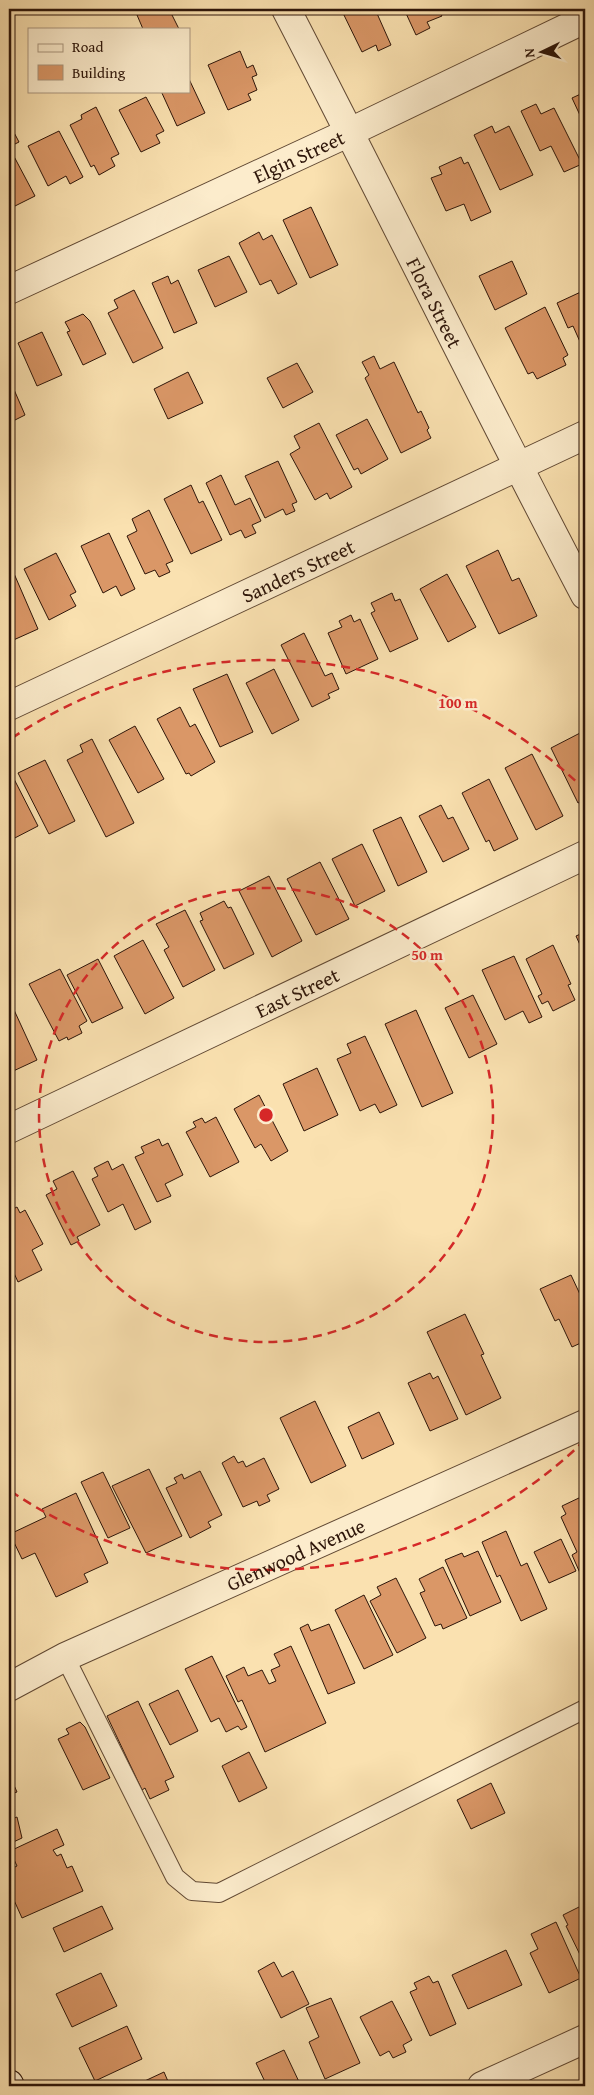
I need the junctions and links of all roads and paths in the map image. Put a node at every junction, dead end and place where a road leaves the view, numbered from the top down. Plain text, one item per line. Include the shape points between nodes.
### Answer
1 (286, 9) edge
2 (585, 19) edge
3 (350, 132) junction
4 (9, 290) edge
5 (585, 435) edge
6 (518, 467) junction
7 (585, 595) edge
8 (9, 706) edge
9 (585, 855) edge
10 (9, 1129) edge
11 (585, 1424) edge
12 (65, 1657) junction
13 (9, 1687) edge
14 (585, 1709) edge
15 (585, 2039) edge
16 (482, 2086) edge

1 - 3 street, Flora Street
2 - 3 street, Elgin Street
3 - 4 street, Elgin Street
3 - 6 street, Flora Street
5 - 6 street, Sanders Street
6 - 7 street, Flora Street
6 - 8 street, Sanders Street
9 - 10 street, East Street
11 - 12 street, Glenwood Avenue
12 - 13 street, Glenwood Avenue
12 - 14 lane via 176,1877 192,1891 219,1893
15 - 16 street

